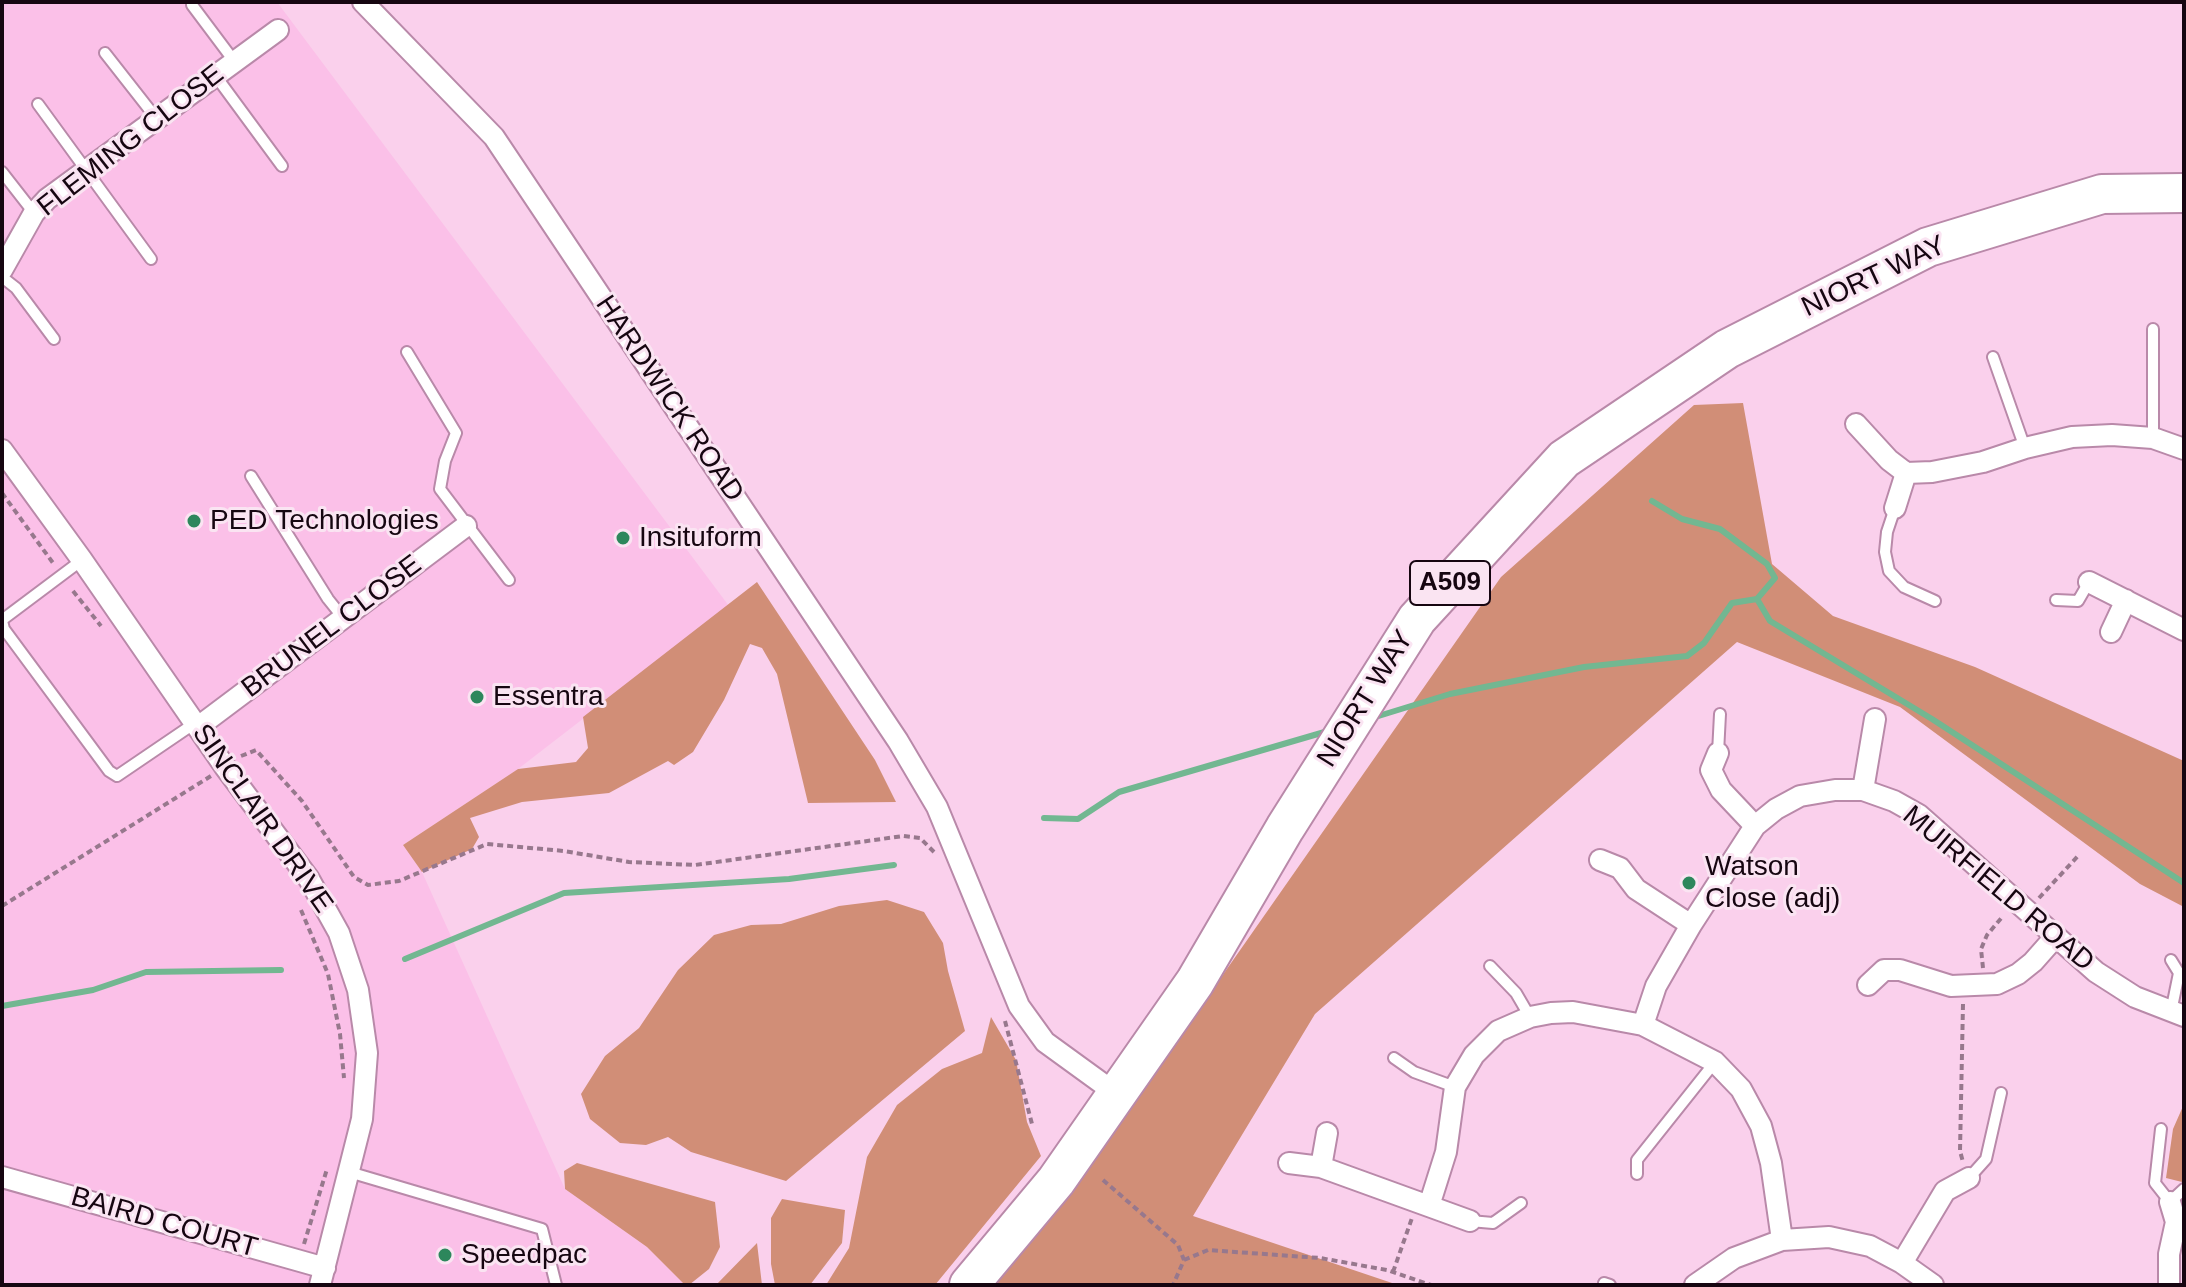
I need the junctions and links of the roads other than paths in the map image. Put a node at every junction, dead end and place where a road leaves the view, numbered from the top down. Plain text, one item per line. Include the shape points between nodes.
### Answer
1 (363, 2) edge
2 (192, 5) dead end
3 (278, 30) dead end
4 (105, 53) dead end
5 (234, 61) junction
6 (215, 75) junction
7 (38, 104) dead end
8 (156, 118) junction
9 (282, 166) dead end
10 (88, 171) junction
11 (2, 172) edge
12 (2184, 193) edge
13 (34, 213) junction
14 (151, 259) dead end
15 (2, 270) edge
16 (2, 277) edge
17 (2153, 329) dead end
18 (54, 339) dead end
19 (407, 352) dead end
20 (1993, 357) dead end
21 (1856, 424) dead end
22 (2153, 438) junction
23 (2025, 448) junction
24 (2184, 449) edge
25 (2, 450) edge
26 (1906, 473) junction
27 (251, 476) dead end
28 (1895, 508) joint
29 (466, 526) junction
30 (82, 560) junction
31 (509, 580) dead end
32 (2089, 582) joint
33 (2056, 600) dead end
34 (2126, 600) junction
35 (1935, 601) dead end
36 (344, 619) junction
37 (2, 621) edge
38 (2184, 630) edge
39 (2111, 632) dead end
40 (1720, 714) dead end
41 (1875, 719) dead end
42 (196, 725) junction
43 (1718, 753) joint
44 (1863, 790) junction
45 (1755, 826) junction
46 (1600, 860) dead end
47 (1691, 925) junction
48 (2056, 936) junction
49 (2171, 960) dead end
50 (1490, 966) dead end
51 (1868, 985) dead end
52 (2177, 1014) edge
53 (1530, 1017) junction
54 (1643, 1025) junction
55 (1394, 1058) dead end
56 (1715, 1062) junction
57 (1455, 1087) junction
58 (2001, 1093) dead end
59 (1118, 1095) junction
60 (2161, 1129) dead end
61 (1327, 1133) dead end
62 (1289, 1163) dead end
63 (1321, 1167) junction
64 (349, 1172) junction
65 (1637, 1174) dead end
66 (2, 1177) edge
67 (1969, 1178) joint
68 (2177, 1196) edge
69 (1521, 1203) dead end
70 (1423, 1204) junction
71 (1470, 1221) joint
72 (1782, 1240) junction
73 (1902, 1263) junction
74 (323, 1277) edge
75 (556, 1285) edge
76 (969, 1285) edge
77 (1695, 1285) edge
78 (1933, 1285) edge
79 (2169, 1285) edge

1 - 59 street, HARDWICK ROAD via 494,137 898,741 937,807 1019,1006 1045,1042
2 - 5 lane
3 - 5 street, FLEMING CLOSE
4 - 8 lane
5 - 6 street, FLEMING CLOSE
6 - 8 street, FLEMING CLOSE
6 - 9 lane
7 - 10 lane
8 - 10 street, FLEMING CLOSE
10 - 13 street, FLEMING CLOSE
10 - 14 lane
11 - 13 lane
12 - 59 highway, NIORT WAY / A509 via 2102,194 1928,247 1727,349 1564,459 1417,619 1195,982
13 - 15 street, FLEMING CLOSE
16 - 18 lane
17 - 22 lane
19 - 29 lane via 456,433 440,489
20 - 23 lane
21 - 26 street
22 - 23 street via 2072,437
22 - 24 street
23 - 26 street via 1983,462
25 - 30 street, SINCLAIR DRIVE
26 - 28 street
27 - 36 lane
28 - 35 lane via 1885,552 1889,571 1904,587
29 - 31 lane
29 - 36 street, BRUNEL CLOSE
30 - 37 lane
30 - 42 street, SINCLAIR DRIVE
32 - 33 lane via 2078,601
32 - 34 street
34 - 38 street
34 - 39 street
36 - 42 street, BRUNEL CLOSE
37 - 42 lane via 117,776
40 - 43 lane
41 - 44 street
42 - 64 street, SINCLAIR DRIVE via 218,775 309,879 339,933 358,990 367,1053 362,1119
43 - 45 street via 1711,770 1721,790
44 - 45 street, MUIRFIELD ROAD via 1800,796
44 - 48 street, MUIRFIELD ROAD via 1919,815
45 - 47 street, MUIRFIELD ROAD
46 - 47 street via 1620,868 1636,889
47 - 54 street, MUIRFIELD ROAD via 1656,986
48 - 51 street via 2033,962 1997,984 1951,986 1884,970
48 - 52 street, MUIRFIELD ROAD via 2096,972 2135,997
49 - 52 lane via 2179,973
50 - 53 lane
53 - 54 street via 1573,1012
53 - 57 street via 1498,1031 1474,1055
54 - 56 street
55 - 57 lane via 1414,1072
56 - 65 lane via 1637,1160
56 - 72 street via 1741,1089 1761,1126
57 - 70 street via 1446,1152
58 - 67 lane via 1986,1159
59 - 76 highway, NIORT WAY / A509 via 1056,1181
60 - 68 lane via 2155,1183
61 - 63 street
62 - 63 street
63 - 70 street
64 - 74 street, SINCLAIR DRIVE
64 - 75 lane via 542,1229
66 - 74 street, BAIRD COURT
67 - 73 street via 1945,1191
68 - 79 street
69 - 71 lane via 1493,1223
70 - 71 street
72 - 73 street via 1829,1237 1870,1246
72 - 77 street via 1734,1258
73 - 78 street

